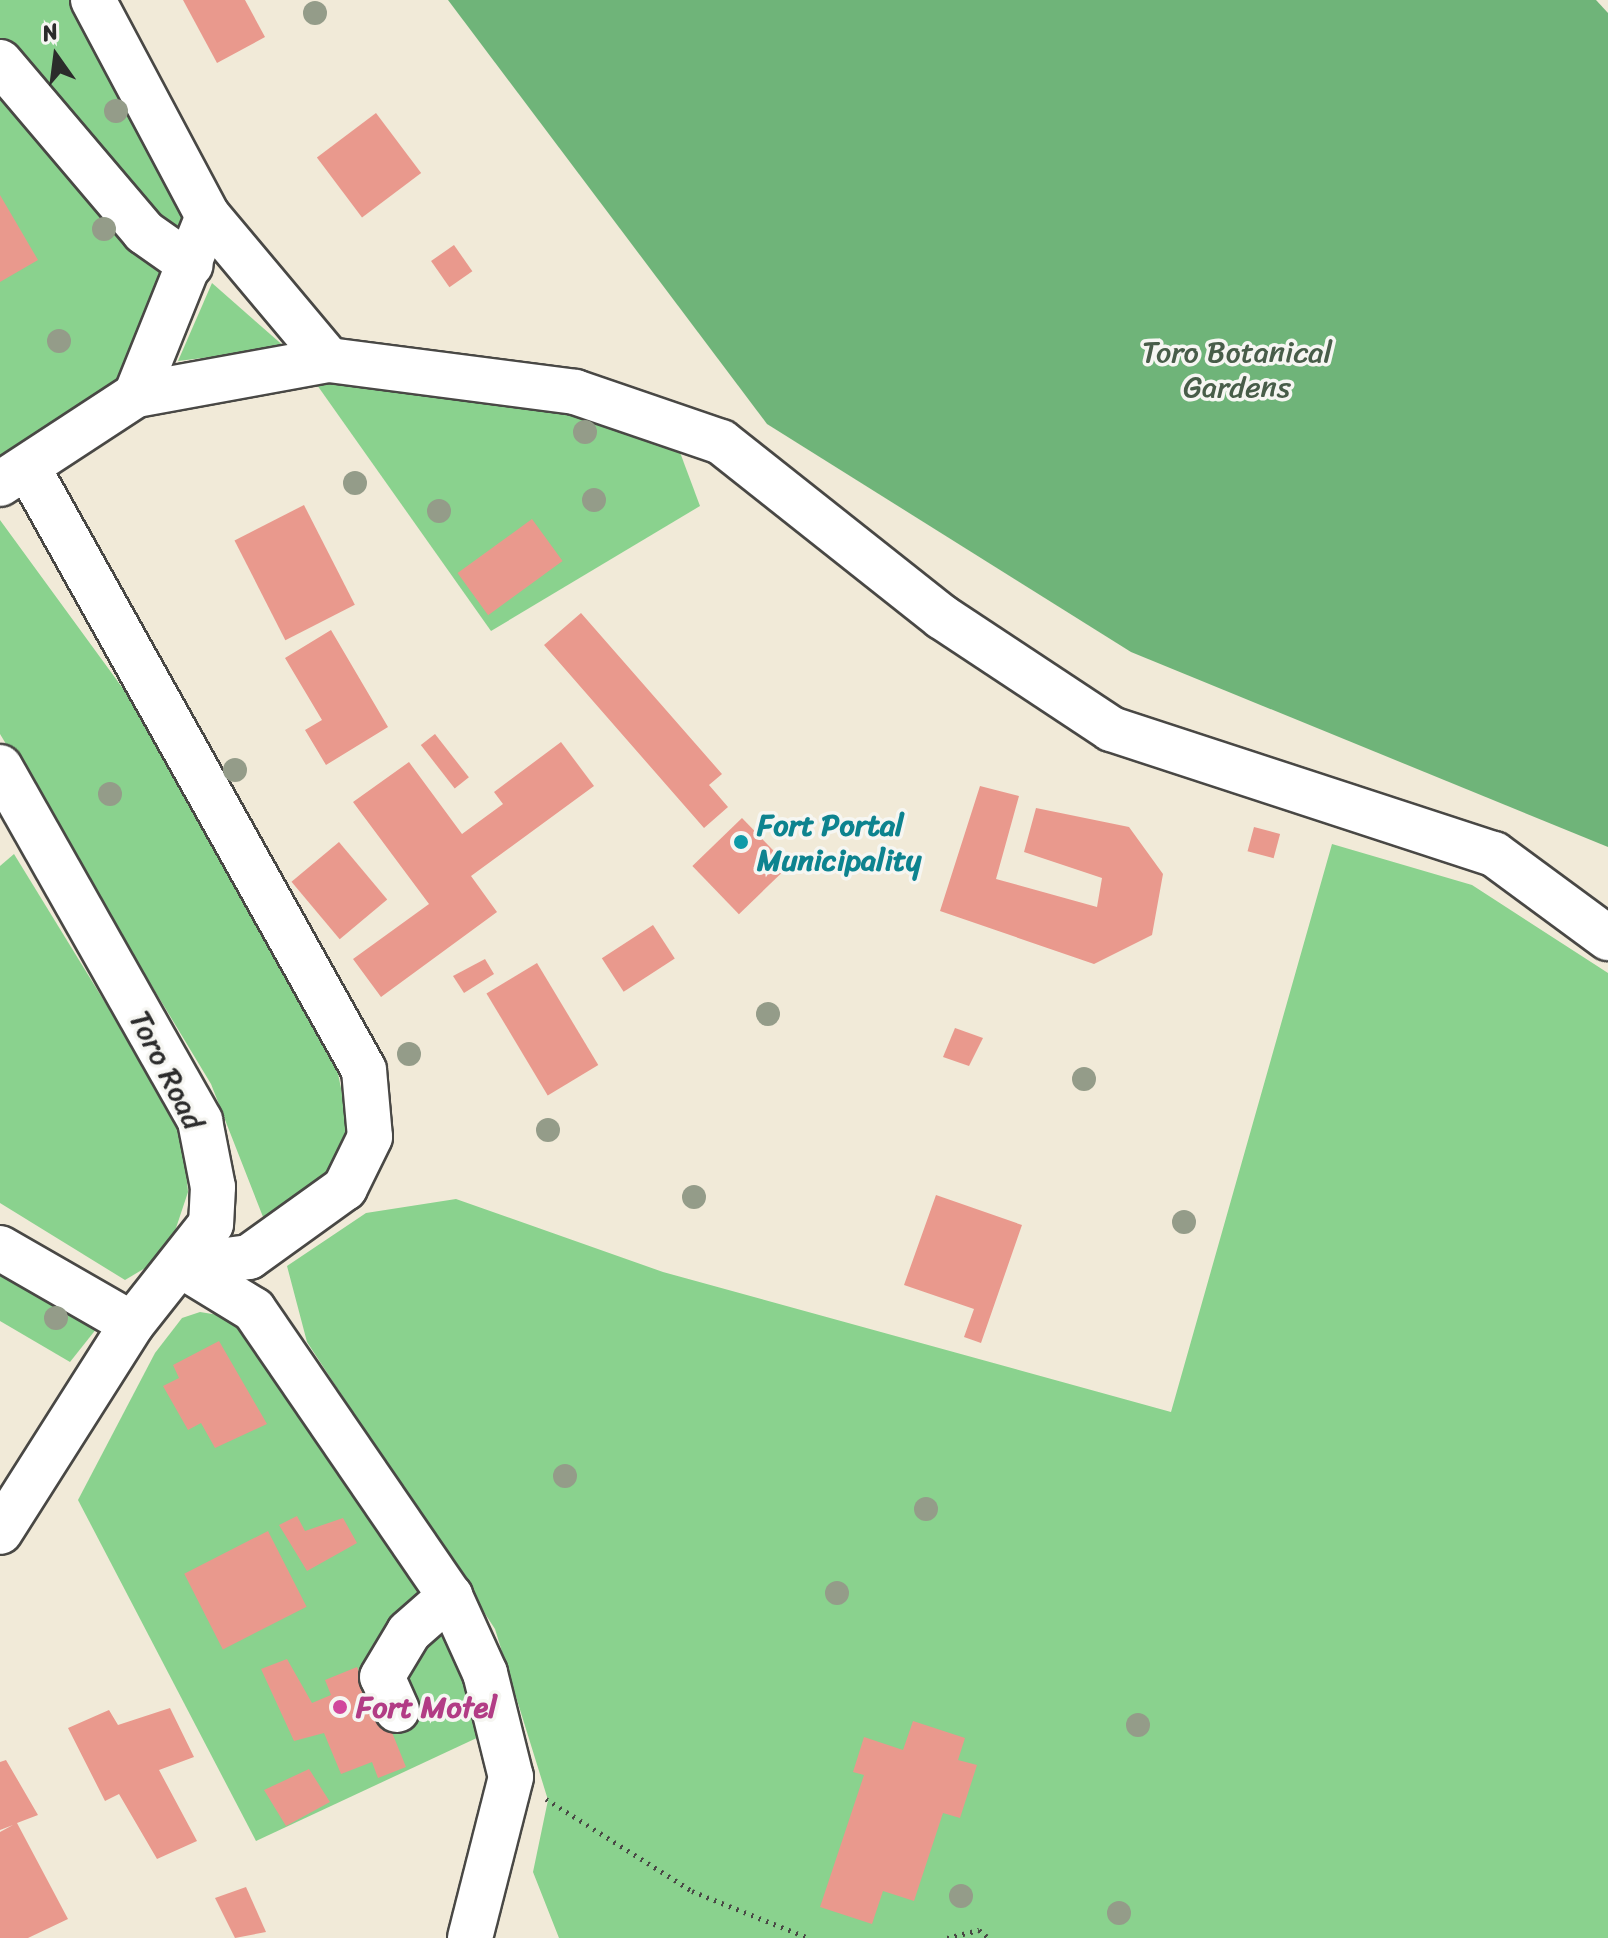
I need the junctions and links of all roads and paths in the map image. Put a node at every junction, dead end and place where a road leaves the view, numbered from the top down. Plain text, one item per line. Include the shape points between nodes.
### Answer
1 (93, 0) edge
2 (0, 62) edge
3 (208, 216) junction
4 (191, 265) junction
5 (329, 360) junction
6 (136, 395) junction
7 (14, 476) edge
8 (0, 767) edge
9 (1608, 938) edge
10 (0, 1248) edge
11 (182, 1266) junction
12 (132, 1324) junction
13 (0, 1532) edge
14 (450, 1596) junction
15 (397, 1710) dead end
16 (511, 1777) junction
17 (470, 1938) edge
18 (809, 1938) edge
19 (947, 1938) edge
20 (989, 1938) edge

1 - 3 main road
2 - 4 main road via 144,232
3 - 4 main road
3 - 5 main road
4 - 6 main road
5 - 6 main road
5 - 9 main road via 575,392 721,442 942,617 1111,729 1494,854
6 - 7 main road
7 - 11 main road via 364,1070 370,1137 345,1188 249,1257
8 - 11 main road, Toro Road via 200,1121 213,1187 211,1224
10 - 12 main road
11 - 12 main road, Toro Road
11 - 14 main road via 254,1310
12 - 13 main road, Toro Road
14 - 15 main road via 409,1632 382,1677
14 - 16 main road via 485,1673
16 - 17 main road
16 - 18 path via 692,1891
19 - 20 path via 979,1930

